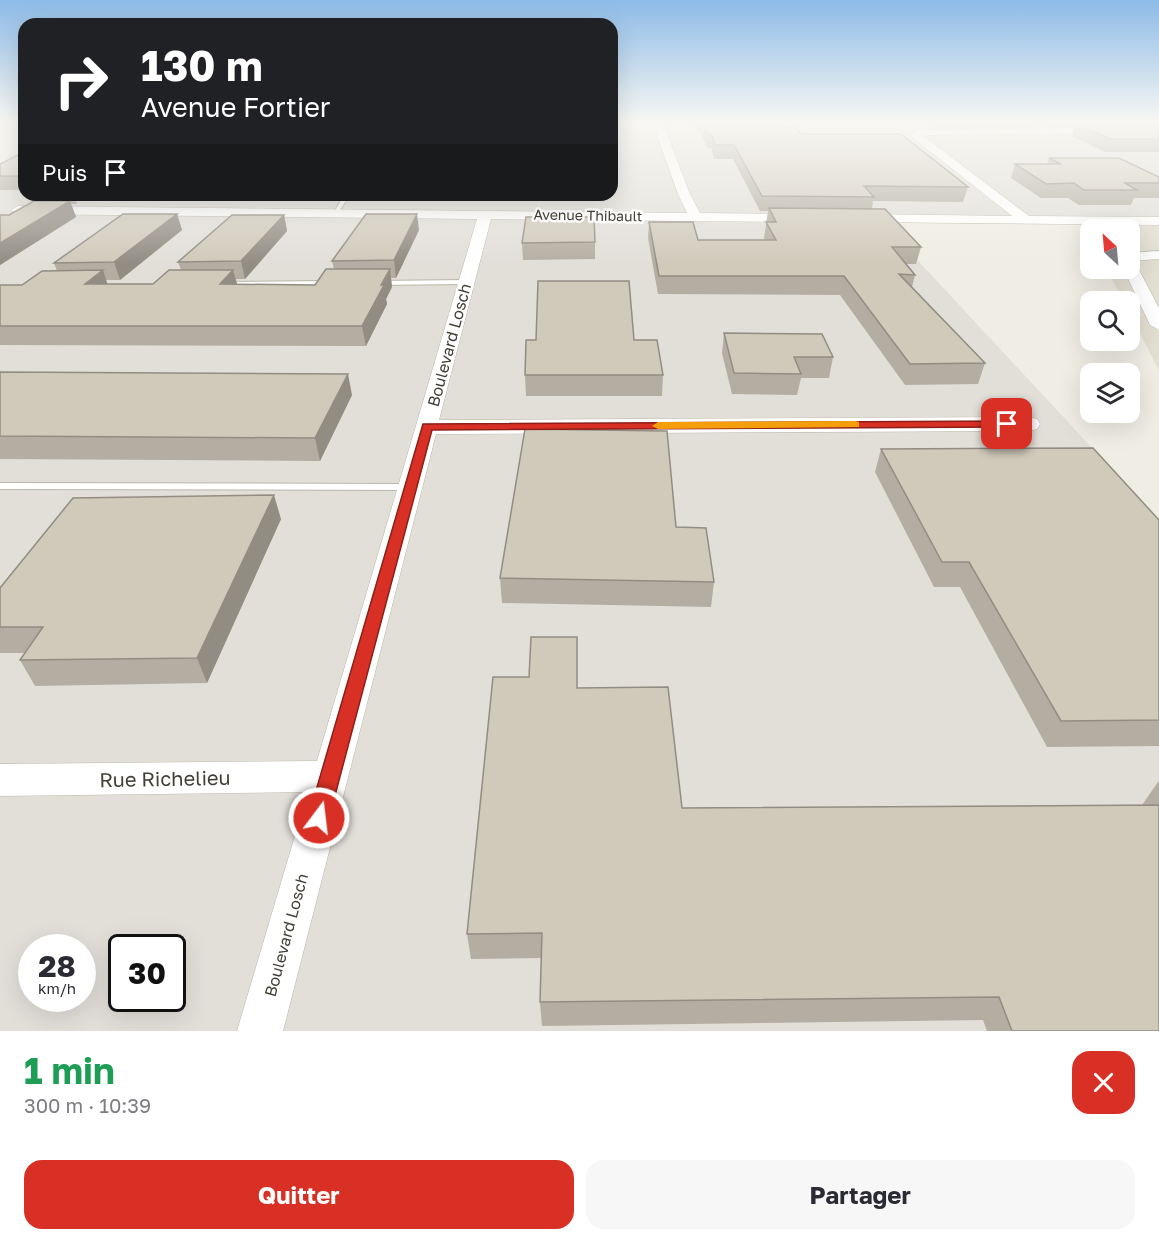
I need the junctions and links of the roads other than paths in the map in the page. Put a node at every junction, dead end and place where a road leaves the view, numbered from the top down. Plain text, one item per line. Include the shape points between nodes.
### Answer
1 (675, 169) edge
2 (960, 169) edge
3 (34, 201) edge
4 (343, 201) edge
5 (335, 213) junction
6 (485, 214) junction
7 (696, 216) junction
8 (814, 218) edge
9 (849, 218) edge
10 (1026, 220) junction
11 (1159, 221) edge
12 (1159, 255) edge
13 (1140, 256) edge
14 (1136, 279) edge
15 (467, 282) junction
16 (337, 283) edge
17 (361, 283) edge
18 (214, 284) edge
19 (1159, 323) edge
20 (1029, 424) dead end
21 (427, 427) junction
22 (0, 486) edge
23 (410, 487) junction
24 (330, 776) junction
25 (0, 780) edge
26 (260, 1031) edge

1 - 7 street
2 - 10 street
3 - 5 street, Avenue Thibault via 18,210
4 - 5 lane
5 - 6 street, Avenue Thibault
6 - 7 street, Avenue Thibault
6 - 15 street, Boulevard Losch
7 - 8 street, Avenue Thibault
9 - 10 street
10 - 11 street
12 - 13 street
14 - 19 street
15 - 17 lane
15 - 21 street, Boulevard Losch
16 - 18 lane
20 - 21 street
21 - 23 street, Boulevard Losch
22 - 23 lane
23 - 24 street, Boulevard Losch
24 - 25 street, Rue Richelieu
24 - 26 street, Boulevard Losch

